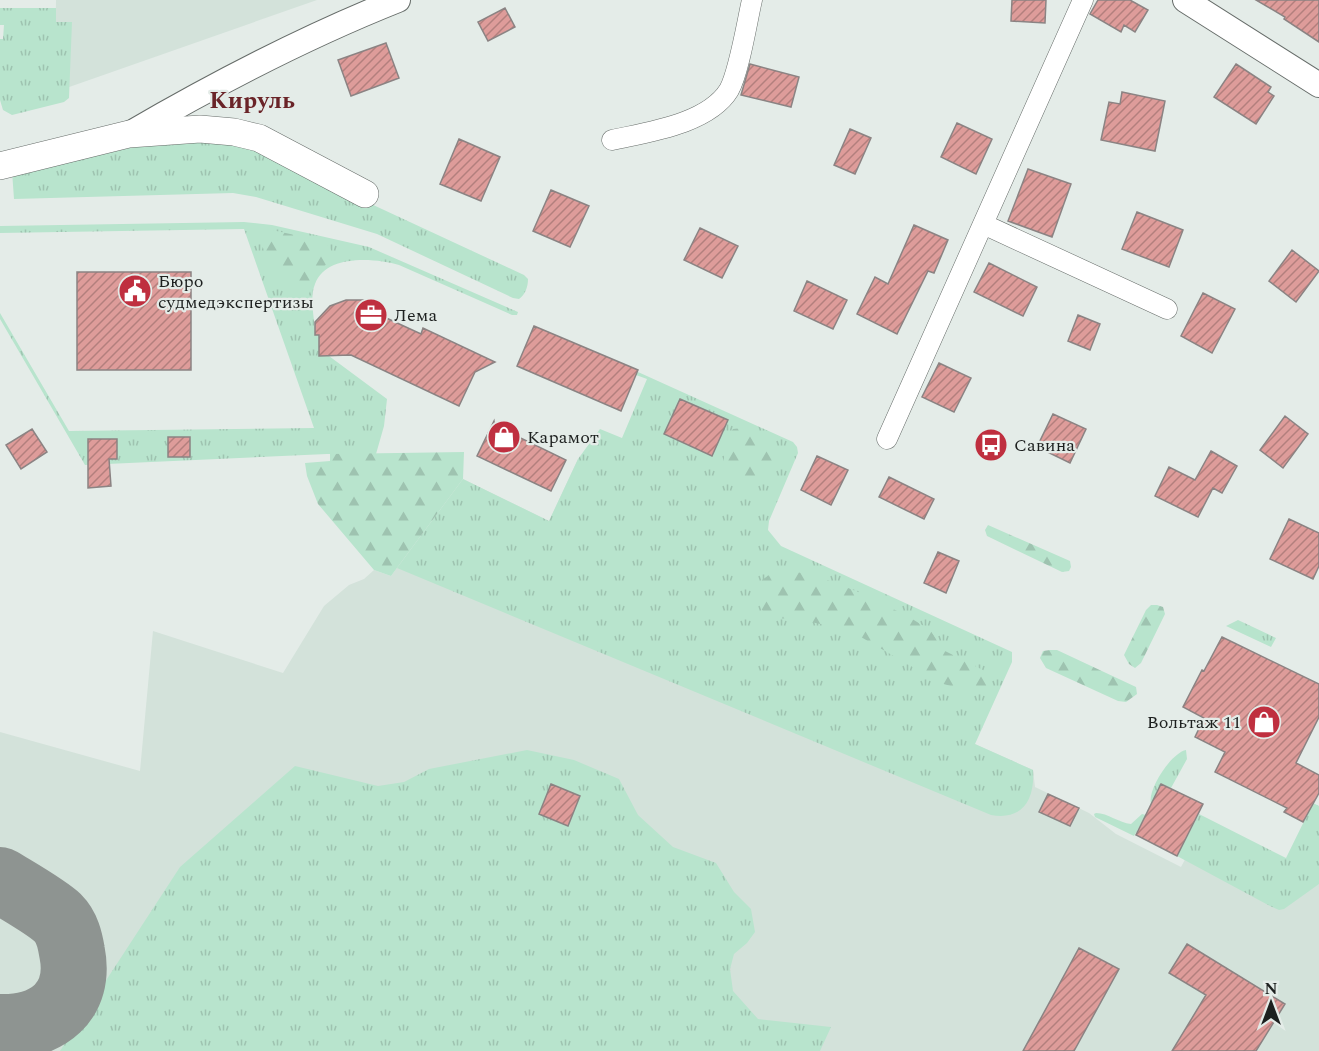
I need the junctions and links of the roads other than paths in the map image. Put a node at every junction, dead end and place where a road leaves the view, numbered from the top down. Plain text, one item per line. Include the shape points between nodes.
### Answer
1 (398, 0) edge
2 (752, 0) edge
3 (1083, 0) edge
4 (1185, 0) edge
5 (1319, 85) edge
6 (129, 134) junction
7 (612, 140) dead end
8 (0, 166) edge
9 (365, 194) dead end
10 (983, 224) junction
11 (1167, 309) dead end
12 (887, 439) dead end

1 - 6 street via 332,27 204,90
2 - 7 street via 729,90 712,108 679,125
3 - 10 street
4 - 5 street
6 - 8 main road
6 - 9 main road via 200,129 259,138
10 - 11 street
10 - 12 street

